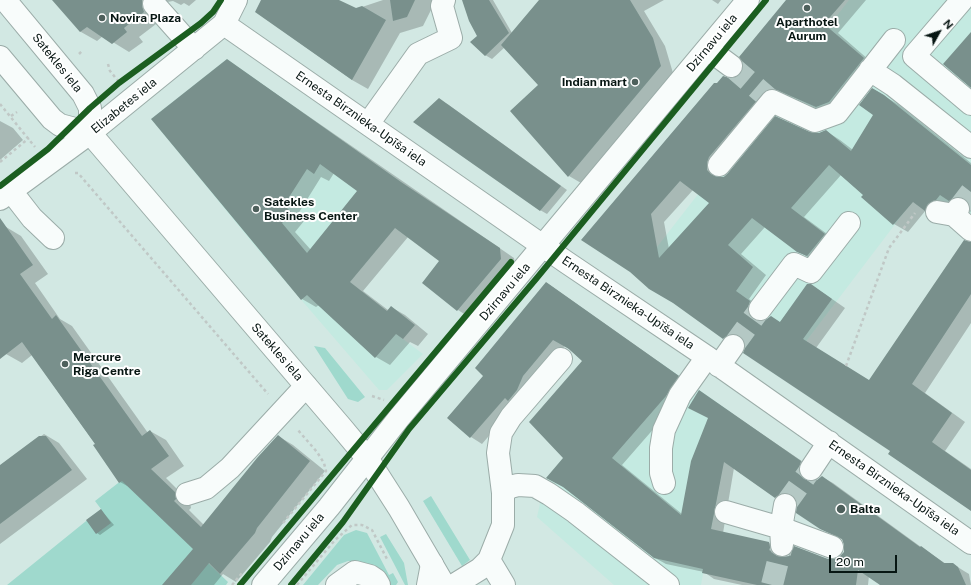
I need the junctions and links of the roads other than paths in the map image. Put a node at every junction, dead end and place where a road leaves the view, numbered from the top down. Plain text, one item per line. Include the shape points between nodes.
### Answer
1 (5, 0) edge
2 (236, 0) edge
3 (444, 0) edge
4 (748, 0) edge
5 (962, 0) edge
6 (154, 4) dead end
7 (224, 24) junction
8 (894, 40) dead end
9 (194, 49) junction
10 (708, 49) junction
11 (0, 56) edge
12 (731, 66) tunnel mouth
13 (870, 70) junction
14 (971, 104) edge
15 (368, 124) junction
16 (90, 133) junction
17 (971, 147) edge
18 (719, 165) dead end
19 (5, 195) edge
20 (942, 212) road end
21 (849, 223) dead end
22 (971, 230) edge
23 (53, 238) dead end
24 (543, 246) junction
25 (760, 309) tunnel mouth
26 (733, 346) tunnel mouth
27 (561, 359) dead end
28 (713, 362) junction
29 (306, 386) junction
30 (829, 442) junction
31 (367, 458) junction
32 (811, 468) tunnel mouth
33 (664, 483) dead end
34 (503, 493) junction
35 (187, 494) dead end
36 (785, 505) tunnel mouth
37 (726, 512) dead end
38 (781, 536) junction
39 (971, 543) edge
40 (832, 547) dead end
41 (489, 560) junction
42 (430, 575) edge
43 (257, 579) edge
44 (337, 585) edge
45 (379, 585) edge
46 (444, 585) edge
47 (454, 585) edge
48 (504, 585) edge
49 (668, 585) edge

1 - 16 main road, Satekles iela via 83,94 90,108
2 - 7 main road, Elizabetes iela
3 - 15 main road via 442,6 450,38 418,54
4 - 10 main road, Dzirnavu iela
5 - 14 main road via 914,56
6 - 9 main road
7 - 9 main road, Elizabetes iela
7 - 15 main road, Ernesta Birznieka-Upīša iela
8 - 13 main road
9 - 16 main road, Elizabetes iela
10 - 12 main road
10 - 24 main road, Dzirnavu iela
11 - 16 main road via 52,119 60,125
13 - 17 main road via 893,85
13 - 18 main road via 837,114 815,121 772,101
15 - 24 main road, Ernesta Birznieka-Upīša iela
16 - 19 main road, Elizabetes iela
16 - 29 main road, Satekles iela
19 - 23 main road
20 - 22 main road
21 - 25 main road via 811,272 794,264
24 - 28 main road, Ernesta Birznieka-Upīša iela
24 - 31 main road, Dzirnavu iela
26 - 28 main road
27 - 34 main road via 510,417 501,433 498,453
28 - 30 main road, Ernesta Birznieka-Upīša iela
28 - 33 main road via 680,395 664,430 661,473
29 - 31 main road, Satekles iela
29 - 35 main road via 230,468 206,488
30 - 32 main road
30 - 39 main road, Ernesta Birznieka-Upīša iela
31 - 42 main road, Satekles iela
31 - 43 main road, Dzirnavu iela
34 - 41 main road via 503,525
34 - 49 main road via 518,484 535,486 575,512
36 - 38 main road
37 - 38 main road
38 - 40 main road
41 - 47 main road via 480,569
41 - 48 main road
42 - 46 main road, Satekles iela
44 - 45 main road via 355,572 370,576

